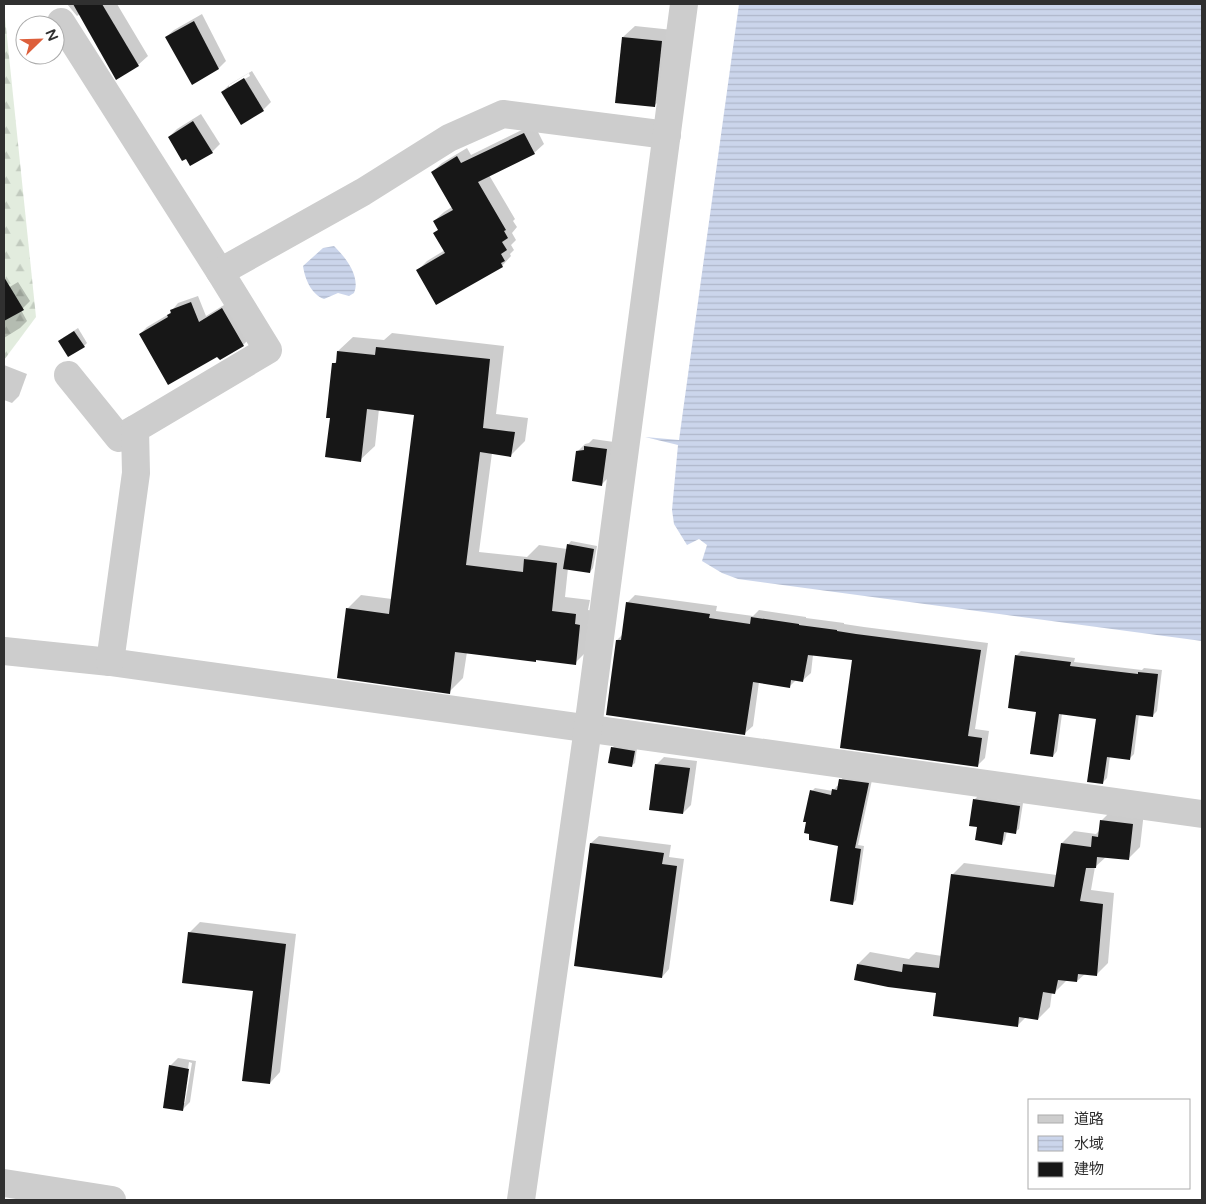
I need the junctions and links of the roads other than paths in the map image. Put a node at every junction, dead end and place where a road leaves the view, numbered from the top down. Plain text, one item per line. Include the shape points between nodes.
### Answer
1 (684, 4) edge
2 (65, 28) edge
3 (667, 135) junction
4 (220, 272) junction
5 (68, 375) dead end
6 (135, 429) junction
7 (4, 651) edge
8 (110, 662) junction
9 (588, 728) junction
10 (1202, 814) edge
11 (4, 1183) edge
12 (112, 1200) edge
13 (521, 1200) edge

1 - 3 street
2 - 4 street
3 - 4 street via 503,114 450,138 363,192
3 - 9 street
4 - 6 street via 268,350
5 - 6 street via 120,438
6 - 8 street via 136,474
7 - 8 street
8 - 9 street
9 - 10 street
9 - 13 street
11 - 12 street

